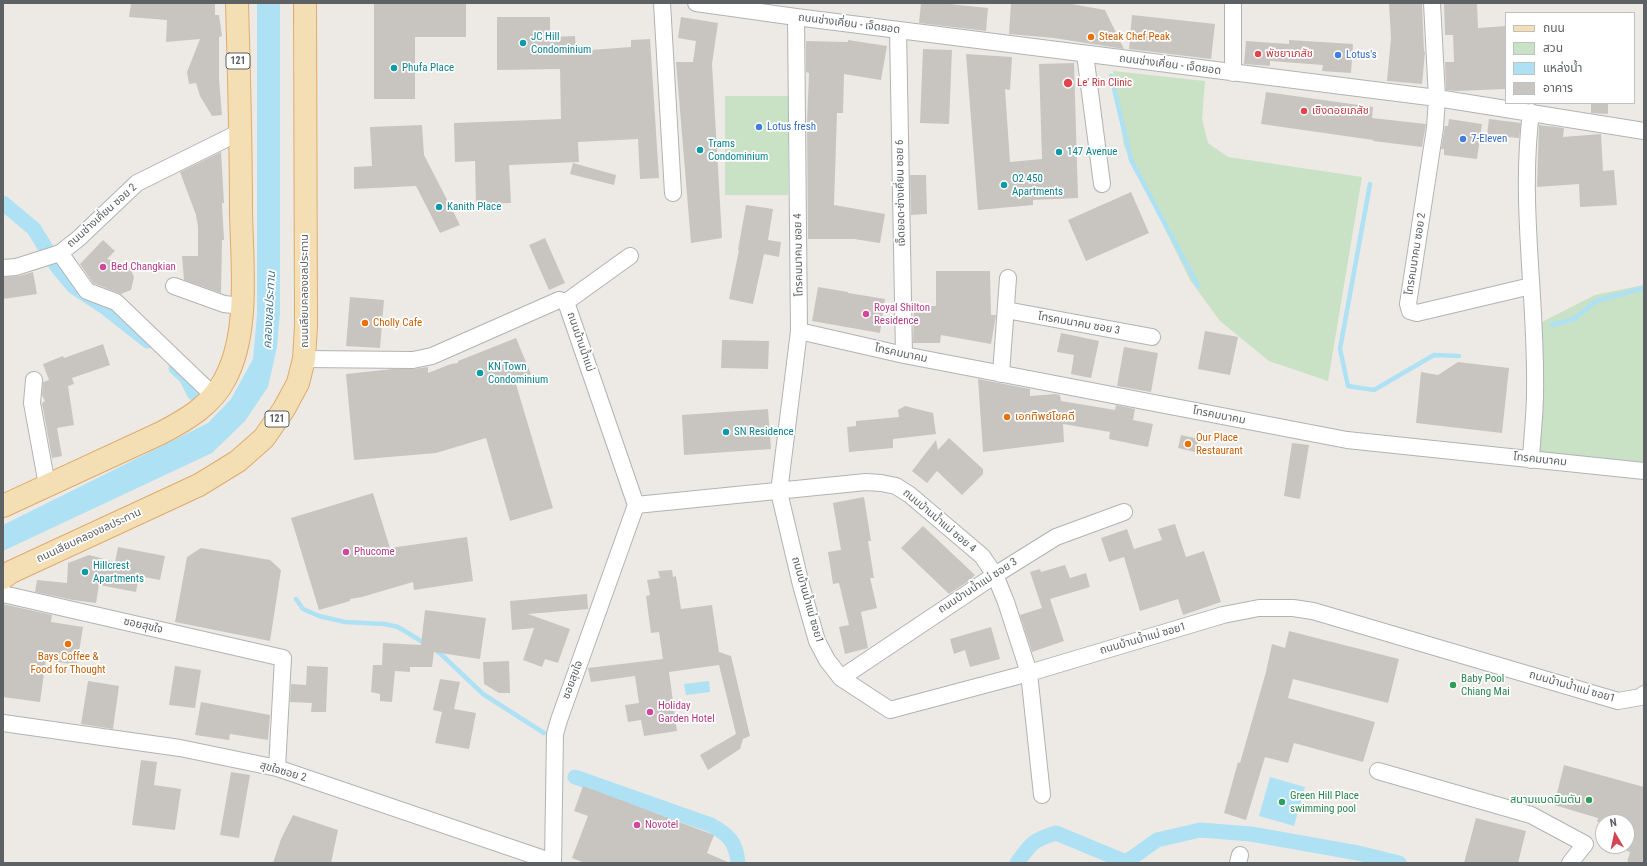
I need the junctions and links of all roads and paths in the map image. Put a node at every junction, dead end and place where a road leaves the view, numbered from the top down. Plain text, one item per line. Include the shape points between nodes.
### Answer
1 (237, 3) edge
2 (305, 3) edge
3 (662, 3) edge
4 (702, 3) edge
5 (1233, 3) edge
6 (1432, 3) edge
7 (796, 17) junction
8 (898, 30) junction
9 (1085, 54) junction
10 (1233, 73) junction
11 (1437, 98) junction
12 (1531, 112) junction
13 (1644, 131) edge
14 (240, 132) junction
15 (1102, 184) dead end
16 (673, 193) dead end
17 (54, 256) junction
18 (630, 256) dead end
19 (3, 268) edge
20 (1008, 278) dead end
21 (174, 286) dead end
22 (1531, 286) junction
23 (566, 302) junction
24 (242, 306) junction
25 (1006, 310) junction
26 (799, 331) junction
27 (1152, 337) dead end
28 (904, 355) junction
29 (304, 359) junction
30 (1001, 374) junction
31 (34, 380) dead end
32 (214, 396) junction
33 (1531, 460) junction
34 (1644, 471) edge
35 (47, 485) junction
36 (779, 492) junction
37 (636, 505) junction
38 (3, 506) edge
39 (1124, 512) dead end
40 (6, 570) edge
41 (994, 575) junction
42 (3, 594) edge
43 (1029, 673) junction
44 (841, 678) junction
45 (1644, 694) edge
46 (3, 723) edge
47 (277, 768) junction
48 (1378, 771) dead end
49 (1042, 795) dead end
50 (553, 862) edge
51 (1570, 863) edge

1 - 14 main road, 121
2 - 29 main road, ถนนเลียบคลองชลประทาน / 121
3 - 16 street
4 - 7 street, ถนนช่างเคี่ยน - เจ็ดยอด
5 - 10 street
6 - 11 street
7 - 8 street, ถนนช่างเคี่ยน - เจ็ดยอด
7 - 26 street, โทรคมนาคม ซอย 4
8 - 9 street, ถนนช่างเคี่ยน - เจ็ดยอด
8 - 28 street, เจ็ดยอด-ช่างเคี่ยน ซอย 6
9 - 10 street, ถนนช่างเคี่ยน - เจ็ดยอด
9 - 15 street
10 - 11 street, ถนนช่างเคี่ยน - เจ็ดยอด
11 - 12 street, ถนนช่างเคี่ยน - เจ็ดยอด
11 - 22 street, โทรคมนาคม ซอย 2 via 1435,128 1408,304 1410,311 1417,313
12 - 13 street, ถนนช่างเคี่ยน - เจ็ดยอด
12 - 22 street via 1526,191
14 - 17 street, ถนนช่างเคี่ยน ซอย 2 via 137,183 78,239
14 - 24 main road, 121
17 - 19 street, ถนนช่างเคี่ยน ซอย 2 via 16,267
17 - 32 street via 87,291 116,302
18 - 23 street
20 - 25 street
21 - 24 street via 224,304
22 - 33 street via 1535,393
23 - 29 street, ถนนบ้านน้ำแม่ via 559,300 432,356 413,360
23 - 37 street, ถนนบ้านน้ำแม่
24 - 32 main road, 121 via 239,342 233,362
25 - 27 street, โทรคมนาคม ซอย 3
25 - 30 street
26 - 28 street, โทรคมนาคม
26 - 36 street, โทรคมนาคม ซอย 4
28 - 30 street, โทรคมนาคม
29 - 40 main road, ถนนเลียบคลองชลประทาน / 121 via 298,383 284,409 264,438 238,461 198,485
30 - 33 street, โทรคมนาคม via 1347,440
31 - 35 street via 32,403
32 - 35 main road, 121 via 185,421
33 - 34 street, โทรคมนาคม
35 - 38 main road, 121
36 - 37 street
36 - 41 street, ถนนบ้านน้ำแม่ ซอย 4 via 866,482 896,486 982,556
36 - 44 street, ถนนบ้านน้ำแม่ ซอย1 via 817,640 827,660
37 - 50 street, ซอยสุขใจ via 557,727
39 - 41 street, ถนนบ้านน้ำแม่ ซอย 3 via 1056,537
41 - 43 street, ถนนบ้านน้ำแม่ ซอย 4 via 1006,602
41 - 44 street, ถนนบ้านน้ำแม่ ซอย 3
42 - 47 street, ซอยสุขใจ via 283,658
43 - 44 street, ถนนบ้านน้ำแม่ ซอย1 via 890,710
43 - 45 street, ถนนบ้านน้ำแม่ ซอย1 via 1223,615 1259,608 1293,608 1313,611 1618,701 1641,697
43 - 49 street, ถนนบ้านน้ำแม่ ซอย 4
46 - 47 street, สุขใจซอย 2 via 180,748
47 - 50 street, สุขใจซอย 2
48 - 51 street via 1531,815 1585,844

